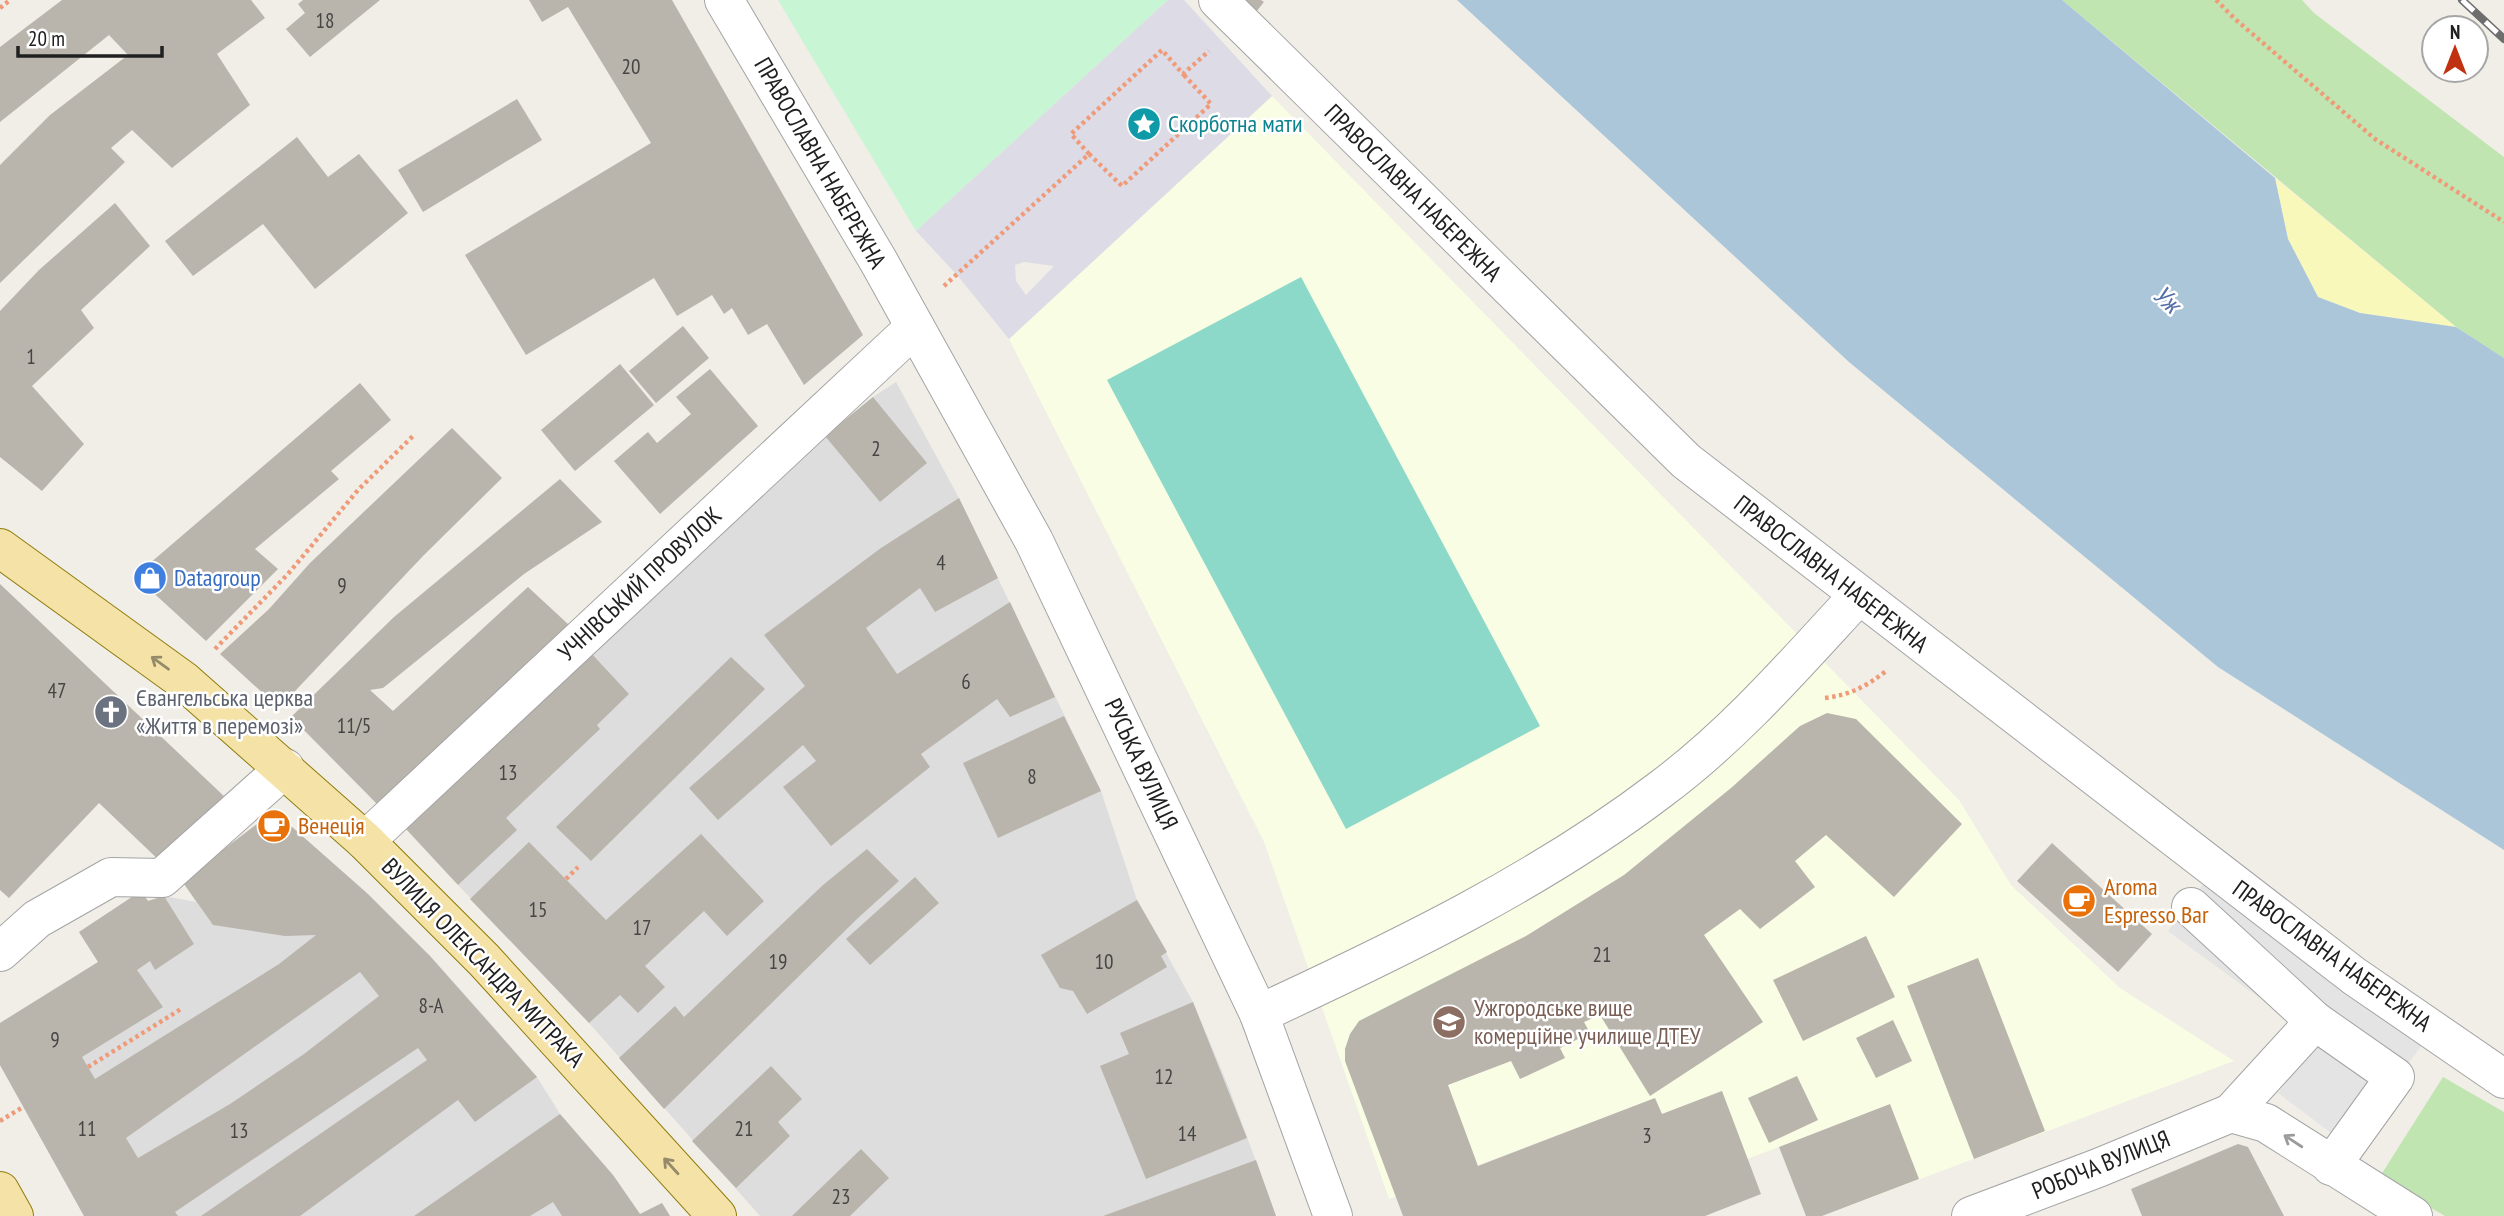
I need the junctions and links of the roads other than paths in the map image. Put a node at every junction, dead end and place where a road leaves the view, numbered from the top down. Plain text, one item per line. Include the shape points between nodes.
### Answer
1 (724, 0) edge
2 (1229, 12) edge
3 (912, 323) junction
4 (0, 548) edge
5 (1858, 596) junction
6 (285, 768) junction
7 (366, 841) junction
8 (2191, 907) dead end
9 (0, 952) edge
10 (1259, 1014) junction
11 (2315, 1021) junction
12 (2504, 1079) edge
13 (2231, 1113) junction
14 (2332, 1166) junction
15 (0, 1191) edge
16 (14, 1216) edge
17 (717, 1216) edge
18 (1333, 1216) edge
19 (1971, 1216) edge
20 (2413, 1216) edge

1 - 3 street, ПРАВОСЛАВНА НАБЕРЕЖНА
2 - 5 street, ПРАВОСЛАВНА НАБЕРЕЖНА via 1686,461
3 - 7 street, УЧНІВСЬКИЙ ПРОВУЛОК
3 - 10 street, РУСЬКА ВУЛИЦЯ via 1034,541
6 -> 4 main road, ВУЛИЦЯ ОЛЕКСАНДРА МИТРАКА via 184,681
5 - 10 street via 1744,718 1662,789 1530,878
5 - 12 street, ПРАВОСЛАВНА НАБЕРЕЖНА via 2354,976
6 - 7 main road, ВУЛИЦЯ ОЛЕКСАНДРА МИТРАКА
6 - 9 street via 162,878 111,877 37,919
17 -> 7 main road, ВУЛИЦЯ ОЛЕКСАНДРА МИТРАКА via 484,960
8 - 11 street
10 - 18 street, РУСЬКА ВУЛИЦЯ
11 - 13 street
11 - 14 street via 2395,1077
14 -> 13 street via 2266,1123
13 - 19 street, РОБОЧА ВУЛИЦЯ
14 - 20 street
15 - 16 main road

